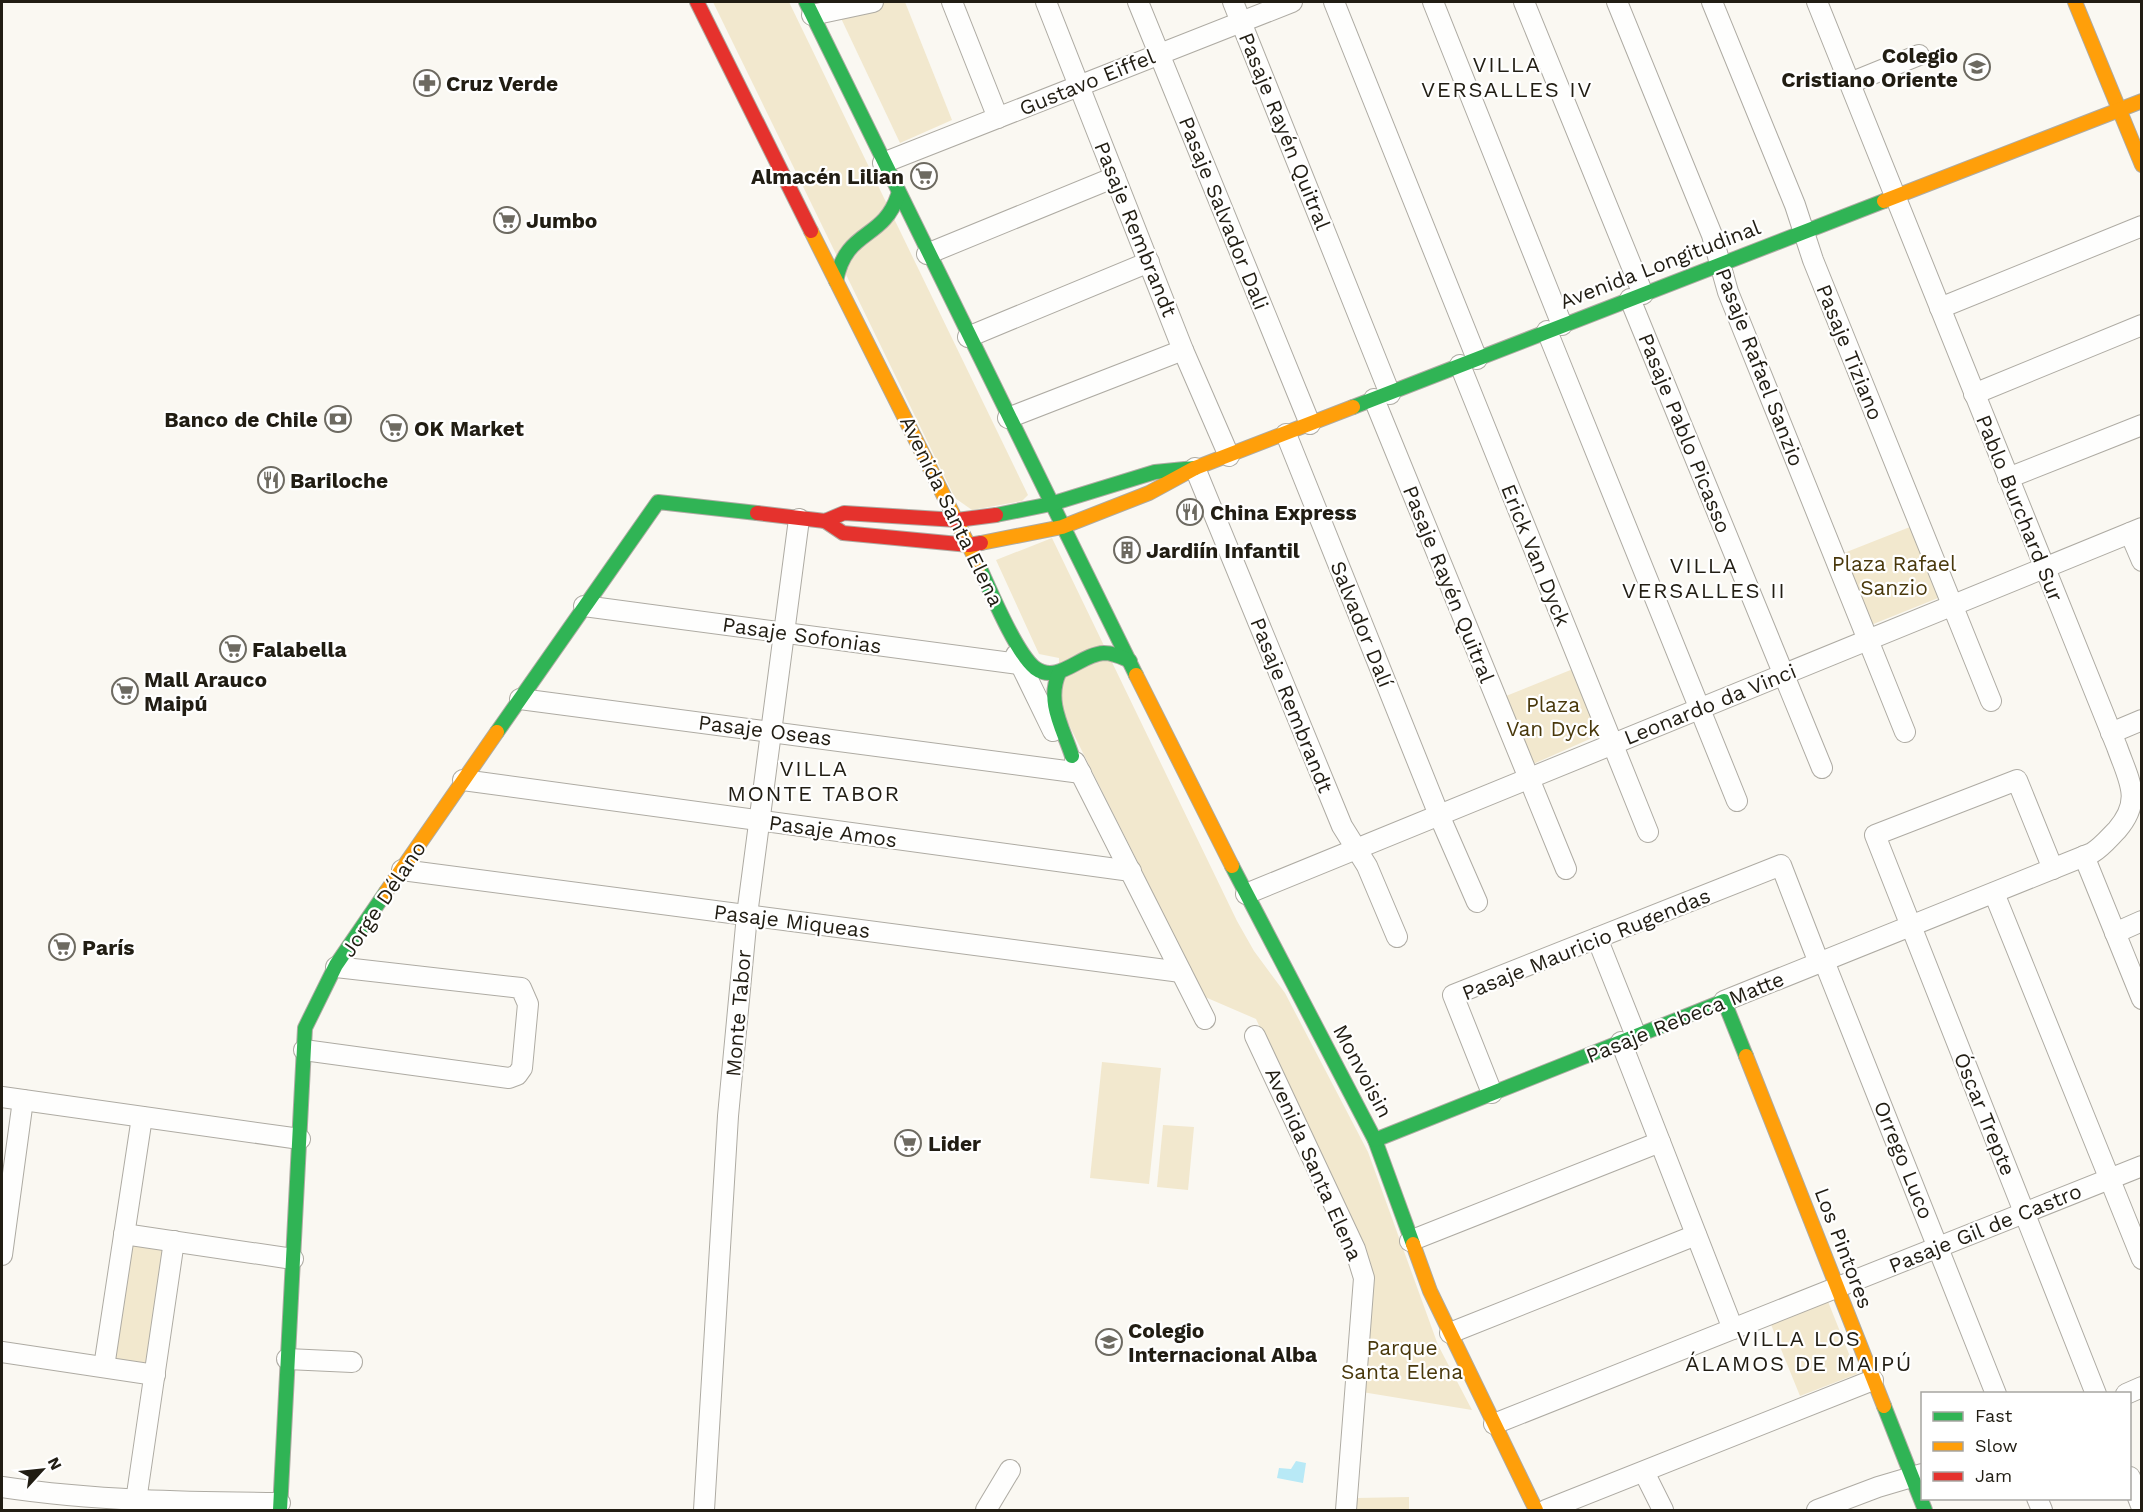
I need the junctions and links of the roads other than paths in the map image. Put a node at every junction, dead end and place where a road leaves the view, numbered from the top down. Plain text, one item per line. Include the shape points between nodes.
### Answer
1 (697, 2) edge
2 (873, 2) edge
3 (952, 2) edge
4 (1046, 2) edge
5 (1138, 2) edge
6 (1233, 2) edge
7 (1292, 2) edge
8 (1334, 2) edge
9 (1432, 2) edge
10 (1524, 2) edge
11 (1617, 2) edge
12 (1713, 2) edge
13 (1817, 2) edge
14 (2075, 2) edge
15 (809, 8) edge
16 (1241, 21) junction
17 (1159, 54) junction
18 (1918, 55) dead end
19 (1850, 83) junction
20 (1079, 86) junction
21 (2142, 101) edge
22 (2119, 109) junction
23 (998, 118) junction
24 (883, 163) junction
25 (2142, 165) edge
26 (1115, 177) junction
27 (898, 195) junction
28 (1894, 195) junction
29 (799, 208) junction
30 (2142, 226) edge
31 (890, 230) dead end
32 (873, 231) junction
33 (1803, 231) junction
34 (907, 235) dead end
35 (857, 238) junction
36 (924, 249) junction
37 (1149, 262) junction
38 (1720, 263) junction
39 (836, 280) junction
40 (1636, 296) junction
41 (1940, 308) junction
42 (2142, 325) edge
43 (1555, 328) junction
44 (968, 337) junction
45 (1184, 350) junction
46 (1469, 362) junction
47 (1974, 394) junction
48 (1382, 396) junction
49 (1008, 418) junction
50 (1310, 424) junction
51 (2142, 425) edge
52 (1286, 434) junction
53 (1229, 456) junction
54 (1195, 468) junction
55 (2008, 478) junction
56 (658, 501) joint
57 (1051, 504) junction
58 (799, 519) junction
59 (957, 520) junction
60 (825, 521) junction
61 (1062, 527) junction
62 (2136, 531) edge
63 (969, 545) junction
64 (2142, 561) edge
65 (2044, 568) junction
66 (584, 606) junction
67 (1952, 606) junction
68 (1106, 615) junction
69 (1009, 627) junction
70 (783, 632) junction
71 (1868, 640) junction
72 (1094, 653) junction
73 (1130, 661) junction
74 (1019, 664) junction
75 (1059, 673) junction
76 (1783, 674) junction
77 (520, 699) junction
78 (1991, 700) dead end
79 (1700, 709) junction
80 (2142, 720) edge
81 (770, 730) junction
82 (1905, 732) dead end
83 (2111, 733) junction
84 (1612, 744) junction
85 (1072, 756) junction
86 (1822, 768) dead end
87 (1082, 773) junction
88 (1529, 778) junction
89 (463, 780) junction
90 (1737, 801) dead end
91 (2137, 808) edge
92 (1439, 815) junction
93 (758, 821) junction
94 (1648, 832) dead end
95 (1356, 849) junction
96 (2085, 856) junction
97 (1781, 865) joint
98 (1566, 869) dead end
99 (2053, 869) junction
100 (402, 870) junction
101 (1131, 872) junction
102 (1994, 893) junction
103 (1246, 894) junction
104 (1477, 902) dead end
105 (747, 915) junction
106 (2142, 921) edge
107 (1911, 926) junction
108 (2115, 933) junction
109 (1397, 937) dead end
110 (1597, 938) junction
111 (1821, 962) junction
112 (336, 967) junction
113 (1181, 972) junction
114 (2142, 999) edge
115 (1724, 1001) junction
116 (1204, 1019) dead end
117 (1255, 1036) dead end
118 (1629, 1039) junction
119 (304, 1050) junction
120 (1492, 1094) junction
121 (2, 1097) edge
122 (23, 1100) junction
123 (142, 1117) junction
124 (300, 1139) junction
125 (1375, 1140) junction
126 (1660, 1142) junction
127 (2142, 1166) edge
128 (2109, 1179) junction
129 (2024, 1212) junction
130 (4, 1216) edge
131 (124, 1234) junction
132 (1696, 1235) junction
133 (174, 1241) junction
134 (1410, 1241) junction
135 (1939, 1247) junction
136 (2, 1255) edge
137 (293, 1259) junction
138 (2142, 1259) edge
139 (1837, 1287) junction
140 (1733, 1329) junction
141 (1450, 1333) junction
142 (2, 1352) edge
143 (287, 1359) junction
144 (352, 1362) dead end
145 (104, 1367) junction
146 (155, 1375) junction
147 (1873, 1380) junction
148 (1995, 1392) edge
149 (2096, 1392) edge
150 (1494, 1424) junction
151 (1010, 1470) dead end
152 (1644, 1472) junction
153 (1917, 1476) edge
154 (2131, 1479) edge
155 (2, 1487) edge
156 (1921, 1493) edge
157 (2140, 1499) edge
158 (136, 1502) junction
159 (280, 1507) edge
160 (704, 1510) edge
161 (986, 1510) edge
162 (1346, 1510) edge
163 (1536, 1510) edge
164 (1546, 1510) edge
165 (1663, 1510) edge
166 (1817, 1510) edge

1 - 29 street, Avenida Santa Elena
2 - 15 street
3 - 23 street
4 - 20 street, Pasaje Rembrandt
5 - 17 street, Pasaje Salvador Dali
6 - 16 street, Pasaje Rayén Quitral
7 - 16 street, Gustavo Eiffel
8 - 46 street, Erick Van Dyck
9 - 43 street
10 - 40 street, Pasaje Pablo Picasso
11 - 38 street, Pasaje Rafael Sanzio
12 - 33 street, Pasaje Tiziano
13 - 19 street, Pablo Burchard Sur
14 - 22 street
15 - 24 street
16 - 17 street, Gustavo Eiffel
16 - 48 street, Pasaje Rayén Quitral
17 - 20 street, Gustavo Eiffel
17 - 50 street, Pasaje Salvador Dali
18 - 19 street
19 - 28 street, Pablo Burchard Sur
20 - 23 street, Gustavo Eiffel
20 - 26 street, Pasaje Rembrandt
21 - 22 street, Avenida Longitudinal
22 - 25 street
22 - 28 street, Avenida Longitudinal
23 - 24 street, Gustavo Eiffel
24 - 27 street
26 - 36 street
26 - 37 street, Pasaje Rembrandt
27 - 32 street via 891,215
27 - 36 street
28 - 33 street, Avenida Longitudinal
28 - 41 street, Pablo Burchard Sur
29 - 35 street via 834,234
29 - 39 street, Avenida Santa Elena
30 - 41 street
31 - 32 street
32 - 35 street
33 - 38 street, Avenida Longitudinal
33 - 67 street, Pasaje Tiziano
34 - 36 street
35 - 39 street via 839,261
36 - 44 street
37 - 44 street
37 - 45 street, Pasaje Rembrandt
38 - 40 street, Avenida Longitudinal
38 - 71 street, Pasaje Rafael Sanzio via 1728,292
39 - 59 street, Avenida Santa Elena
40 - 43 street, Avenida Longitudinal
40 - 76 street, Pasaje Pablo Picasso
41 - 47 street, Pablo Burchard Sur
42 - 47 street
43 - 46 street, Avenida Longitudinal
43 - 79 street
44 - 49 street
45 - 49 street
45 - 53 street, Pasaje Rembrandt
46 - 48 street, Avenida Longitudinal
46 - 84 street, Erick Van Dyck
47 - 55 street, Pablo Burchard Sur
48 - 50 street, Avenida Longitudinal
48 - 88 street, Pasaje Rayén Quitral
49 - 57 street
50 - 52 street, Avenida Longitudinal
51 - 55 street
52 - 53 street, Avenida Longitudinal
52 - 92 street, Salvador Dalí
53 - 54 street, Avenida Longitudinal
54 - 57 street, Avenida Longitudinal via 1146,474
54 - 61 street, Avenida Longitudinal via 1149,493
54 - 95 street, Pasaje Rembrandt via 1342,826
55 - 65 street, Pablo Burchard Sur
56 - 58 street, Avenida Longitudinal
56 - 66 street, Jorge Délano
57 - 59 street, Avenida Longitudinal
57 - 61 street
58 - 60 street, Avenida Longitudinal
58 - 70 street, Monte Tabor
59 - 60 street, Avenida Longitudinal via 844,513
59 - 63 street, Avenida Santa Elena
60 - 63 street, Avenida Longitudinal via 843,533
61 - 63 street, Avenida Longitudinal
61 - 68 street
62 - 64 street
62 - 65 street, Leonardo da Vinci
63 - 69 street, Avenida Santa Elena
65 - 67 street, Leonardo da Vinci
65 - 83 street, Pablo Burchard Sur
66 - 70 street, Pasaje Sofonias
66 - 77 street, Jorge Délano
67 - 71 street, Leonardo da Vinci
67 - 78 street, Pasaje Tiziano
68 - 72 street via 1103,636
68 - 73 street
69 - 74 street, Avenida Santa Elena via 1009,639
69 - 75 street via 1035,668 1046,674
70 - 74 street, Pasaje Sofonias
70 - 81 street, Monte Tabor
71 - 76 street, Leonardo da Vinci
71 - 82 street, Pasaje Rafael Sanzio
72 - 73 street via 1112,653
72 - 75 street
73 - 103 street, Monvoisin
74 - 85 street, Avenida Santa Elena via 1056,737
75 - 85 street via 1052,684 1052,696
76 - 79 street, Leonardo da Vinci
76 - 86 street, Pasaje Pablo Picasso
77 - 81 street, Pasaje Oseas
77 - 89 street, Jorge Délano
79 - 84 street, Leonardo da Vinci
79 - 90 street
80 - 83 street
81 - 87 street, Pasaje Oseas
81 - 93 street, Monte Tabor
83 - 91 street, Pablo Burchard Sur
84 - 88 street, Leonardo da Vinci
84 - 94 street, Erick Van Dyck
85 - 87 street, Avenida Santa Elena
87 - 101 street, Avenida Santa Elena
88 - 92 street, Leonardo da Vinci
88 - 98 street, Pasaje Rayén Quitral
89 - 93 street, Pasaje Amos
89 - 100 street, Jorge Délano
91 - 96 street, Pablo Burchard Sur via 2102,845
92 - 95 street, Leonardo da Vinci
92 - 104 street, Salvador Dalí
93 - 101 street, Pasaje Amos
93 - 105 street, Monte Tabor
95 - 103 street, Leonardo da Vinci
95 - 109 street, Pasaje Rembrandt
96 - 99 street, Pasaje Rebeca Matte
96 - 108 street
97 - 110 street, Pasaje Mauricio Rugendas
97 - 111 street, Orrego Luco
99 - 102 street, Pasaje Rebeca Matte
99 - 107 street, Óscar Trepte via 2017,780 1875,835
100 - 105 street, Pasaje Miqueas
100 - 112 street, Jorge Délano
101 - 113 street, Avenida Santa Elena
102 - 107 street, Pasaje Rebeca Matte
102 - 128 street
103 - 125 street, Monvoisin
105 - 113 street, Pasaje Miqueas
105 - 160 street, Monte Tabor via 728,1116
106 - 108 street
107 - 111 street, Pasaje Rebeca Matte
107 - 129 street, Óscar Trepte
108 - 114 street
110 - 118 street
110 - 120 street, Pasaje Mauricio Rugendas via 1454,995
111 - 115 street, Pasaje Rebeca Matte
111 - 135 street, Orrego Luco
112 - 119 street, Jorge Délano via 309,1014
112 - 119 street via 516,986 525,993 528,1004 522,1068 509,1078
113 - 116 street, Avenida Santa Elena
115 - 118 street, Pasaje Rebeca Matte
115 - 139 street, Los Pintores
117 - 162 street, Avenida Santa Elena via 1355,1249 1364,1278
118 - 120 street, Pasaje Rebeca Matte
118 - 126 street
119 - 124 street, Jorge Délano
120 - 125 street, Pasaje Rebeca Matte
121 - 122 street
122 - 123 street
122 - 130 street
123 - 124 street
123 - 131 street
124 - 137 street, Jorge Délano
125 - 134 street, Monvoisin
126 - 132 street
126 - 134 street
127 - 128 street, Pasaje Gil de Castro
128 - 129 street, Pasaje Gil de Castro
128 - 138 street
129 - 135 street, Pasaje Gil de Castro
129 - 149 street, Óscar Trepte
130 - 136 street
131 - 133 street
131 - 145 street
132 - 140 street
132 - 141 street
133 - 137 street
133 - 146 street
134 - 141 street, Monvoisin
135 - 139 street, Pasaje Gil de Castro
135 - 148 street, Orrego Luco
137 - 143 street, Jorge Délano
139 - 140 street, Pasaje Gil de Castro
139 - 147 street, Los Pintores
140 - 150 street, Pasaje Gil de Castro
141 - 150 street, Monvoisin
142 - 145 street
143 - 144 street
143 - 159 street, Jorge Délano
145 - 146 street
146 - 158 street
147 - 152 street
147 - 153 street, Los Pintores
150 - 163 street, Monvoisin
151 - 161 street
152 - 164 street
152 - 165 street
153 - 156 street, Los Pintores
153 - 166 street via 1878,1486
154 - 157 street
155 - 158 street
158 - 159 street

